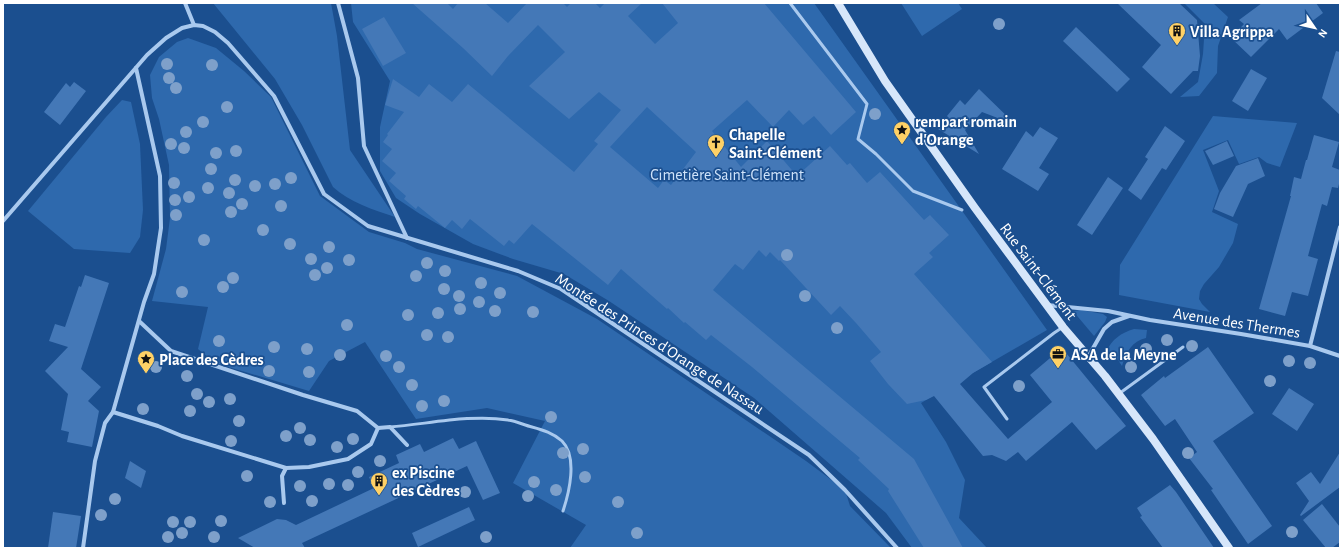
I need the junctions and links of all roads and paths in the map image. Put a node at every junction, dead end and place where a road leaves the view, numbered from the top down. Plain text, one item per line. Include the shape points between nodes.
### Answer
1 (185, 3) edge
2 (338, 3) edge
3 (790, 3) edge
4 (838, 3) edge
5 (194, 25) junction
6 (136, 68) junction
7 (962, 210) dead end
8 (3, 221) edge
9 (1340, 227) edge
10 (407, 238) junction
11 (1047, 305) junction
12 (1130, 316) junction
13 (139, 321) junction
14 (1063, 327) junction
15 (1310, 346) junction
16 (1183, 347) dead end
17 (1340, 356) edge
18 (1088, 357) junction
19 (1118, 394) junction
20 (113, 412) junction
21 (1007, 419) dead end
22 (390, 427) junction
23 (378, 428) junction
24 (407, 445) dead end
25 (286, 468) junction
26 (284, 503) dead end
27 (563, 511) dead end
28 (83, 548) edge
29 (897, 548) edge
30 (1229, 548) edge

1 - 5 street
2 - 10 street via 358,78 364,146
3 - 7 lane via 867,104 858,139 913,191
4 - 11 main road, Rue Saint-Clément via 885,80
5 - 6 street via 182,28 166,38
5 - 10 street, Montée des Princes d'Orange de Nassau via 203,26 228,43 274,96 324,194 368,226
6 - 8 street
6 - 13 street via 160,176 161,228 154,274
9 - 15 street
10 - 29 street, Montée des Princes d'Orange de Nassau via 518,271 561,289 808,455 845,490
11 - 12 street, Avenue des Thermes via 1108,311
11 - 14 main road, Rue Saint-Clément
12 - 15 street, Avenue des Thermes
12 - 18 street, Avenue des Thermes via 1112,322
13 - 20 street
13 - 23 street via 171,351 357,411
14 - 18 main road, Rue Saint-Clément
14 - 21 lane via 984,387
15 - 17 street, Avenue des Thermes
16 - 19 lane
18 - 19 main road, Rue Saint-Clément
19 - 30 main road, Rue Saint-Clément via 1153,439
20 - 25 street
20 - 28 street via 105,423 95,461
22 - 23 street
22 - 24 street
22 - 27 lane via 466,418 509,420 551,433 563,442 570,455 568,496
23 - 25 street via 371,444 348,459 309,467
25 - 26 street via 282,476

